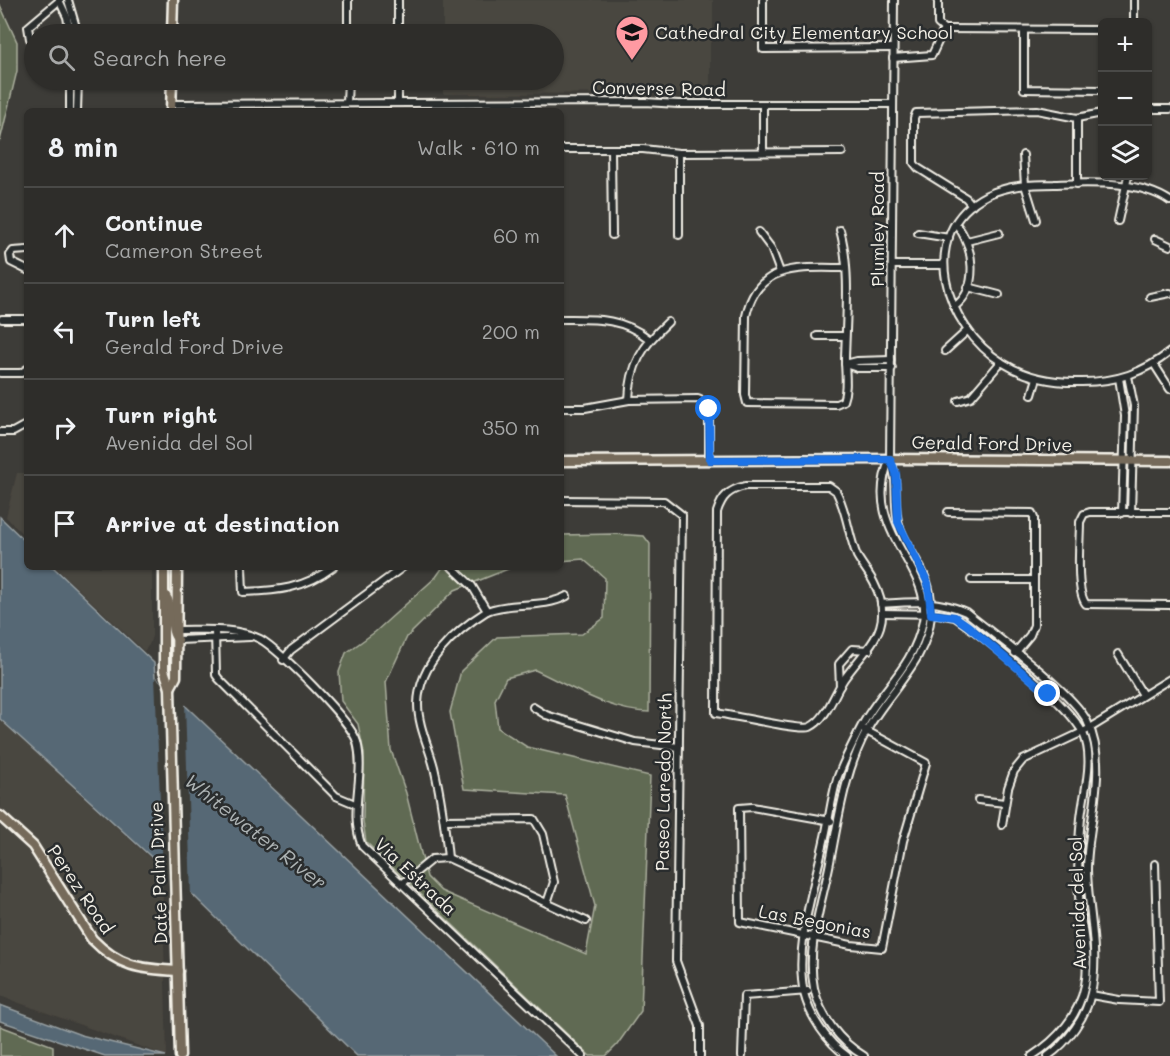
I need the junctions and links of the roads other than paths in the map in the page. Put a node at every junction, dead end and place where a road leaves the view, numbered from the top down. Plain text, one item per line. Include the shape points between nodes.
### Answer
1 (59, 0) edge
2 (68, 0) edge
3 (173, 0) edge
4 (348, 0) edge
5 (399, 0) edge
6 (763, 0) edge
7 (894, 0) edge
8 (938, 0) edge
9 (1134, 0) edge
10 (1134, 18) edge
11 (31, 24) edge
12 (67, 24) edge
13 (75, 24) edge
14 (172, 24) edge
15 (348, 24) edge
16 (399, 24) edge
17 (944, 29) junction
18 (1024, 30) junction
19 (1098, 30) edge
20 (893, 48) junction
21 (893, 58) junction
22 (70, 90) edge
23 (78, 90) edge
24 (172, 90) edge
25 (348, 90) edge
26 (398, 90) edge
27 (1098, 90) edge
28 (347, 103) junction
29 (398, 103) junction
30 (477, 103) junction
31 (763, 104) junction
32 (893, 104) junction
33 (172, 107) edge
34 (70, 108) edge
35 (77, 108) edge
36 (477, 108) edge
37 (1152, 110) edge
38 (1170, 110) edge
39 (1098, 114) edge
40 (1077, 118) junction
41 (564, 149) edge
42 (611, 149) junction
43 (763, 152) junction
44 (842, 152) dead end
45 (679, 153) junction
46 (1023, 155) dead end
47 (1128, 180) edge
48 (1077, 184) junction
49 (1025, 185) junction
50 (1127, 187) junction
51 (1170, 201) edge
52 (972, 205) junction
53 (1036, 220) dead end
54 (1119, 221) dead end
55 (956, 224) junction
56 (840, 230) dead end
57 (759, 232) dead end
58 (918, 233) dead end
59 (999, 233) dead end
60 (612, 235) dead end
61 (679, 235) dead end
62 (949, 238) junction
63 (1155, 239) dead end
64 (968, 241) junction
65 (1170, 246) edge
66 (24, 250) edge
67 (892, 265) junction
68 (944, 265) junction
69 (24, 268) edge
70 (845, 268) junction
71 (780, 272) junction
72 (968, 287) junction
73 (1170, 293) edge
74 (999, 295) dead end
75 (1150, 297) dead end
76 (954, 307) junction
77 (2, 319) dead end
78 (24, 319) edge
79 (564, 319) edge
80 (668, 322) dead end
81 (968, 330) junction
82 (817, 336) dead end
83 (845, 336) junction
84 (649, 339) junction
85 (945, 351) dead end
86 (1170, 352) edge
87 (891, 360) junction
88 (1001, 362) junction
89 (845, 364) junction
90 (1154, 364) junction
91 (892, 368) junction
92 (24, 371) edge
93 (0, 373) edge
94 (1128, 376) junction
95 (1037, 378) junction
96 (1119, 378) junction
97 (1170, 389) edge
98 (1032, 395) dead end
99 (629, 400) junction
100 (958, 401) dead end
101 (564, 408) edge
102 (24, 426) dead end
103 (0, 432) edge
104 (890, 459) junction
105 (564, 460) edge
106 (710, 460) junction
107 (1127, 461) junction
108 (1170, 461) edge
109 (564, 500) edge
110 (948, 512) dead end
111 (1170, 512) edge
112 (1122, 513) junction
113 (1131, 513) junction
114 (164, 570) edge
115 (177, 570) edge
116 (243, 570) edge
117 (329, 570) edge
118 (399, 570) edge
119 (455, 570) edge
120 (971, 580) dead end
121 (1034, 580) junction
122 (165, 594) junction
123 (567, 596) dead end
124 (927, 601) junction
125 (880, 604) junction
126 (1170, 605) edge
127 (487, 611) junction
128 (882, 614) junction
129 (928, 614) junction
130 (178, 630) junction
131 (214, 630) junction
132 (251, 637) junction
133 (178, 640) junction
134 (215, 640) junction
135 (869, 650) junction
136 (1015, 653) junction
137 (1118, 654) dead end
138 (284, 660) junction
139 (1170, 679) edge
140 (840, 687) junction
141 (170, 688) junction
142 (1143, 695) junction
143 (533, 707) dead end
144 (1090, 728) junction
145 (863, 730) junction
146 (1082, 732) junction
147 (679, 747) junction
148 (978, 800) dead end
149 (1005, 803) junction
150 (355, 804) junction
151 (0, 816) edge
152 (444, 820) junction
153 (829, 821) junction
154 (838, 822) junction
155 (1002, 825) dead end
156 (448, 858) junction
157 (1155, 864) dead end
158 (402, 883) junction
159 (547, 903) junction
160 (586, 921) dead end
161 (806, 934) junction
162 (815, 936) junction
163 (178, 971) junction
164 (814, 989) junction
165 (804, 992) junction
166 (1091, 995) junction
167 (180, 1056) edge
168 (583, 1056) edge
169 (700, 1056) edge
170 (742, 1056) edge
171 (847, 1056) edge
172 (864, 1056) edge
173 (1032, 1056) edge
174 (1048, 1056) edge

1 - 11 street
1 - 12 street
2 - 13 street
3 - 14 main road
4 - 15 street
5 - 16 street
6 - 20 street via 763,49
7 - 20 street, Plumley Road
8 - 17 street via 938,24
9 - 10 street
17 - 18 street
17 - 21 street via 932,55
18 - 19 street
18 - 27 street via 1024,89
20 - 21 street, Plumley Road
21 - 32 street, Plumley Road
22 - 34 street
23 - 35 street
24 - 33 main road
25 - 28 street
26 - 29 street
28 - 29 street, Converse Road
28 - 33 street, Converse Road
29 - 30 street, Converse Road
30 - 31 street, Converse Road
30 - 36 street
31 - 32 street, Converse Road
31 - 43 street
32 - 67 street, Plumley Road
37 - 38 street
39 - 40 street
40 - 48 street
40 - 52 street via 1037,110 916,113 914,163
41 - 42 street
42 - 45 street
42 - 60 street
43 - 44 street
43 - 45 street
45 - 61 street
46 - 49 street
47 - 50 street
48 - 49 street
48 - 50 street
49 - 52 street via 998,190
49 - 53 street
50 - 51 street via 1147,190
50 - 54 street
52 - 55 street
55 - 62 street
55 - 64 street
56 - 70 street
57 - 71 street via 771,248
58 - 62 street
59 - 64 street
62 - 68 street
63 - 65 street
64 - 72 street
66 - 69 street via 10,255 11,262
67 - 68 street
67 - 87 street, Plumley Road
68 - 76 street via 948,295
70 - 71 street
70 - 83 street
71 - 89 street via 759,286 748,305 747,402 836,405 845,394
72 - 74 street
72 - 76 street via 962,301
73 - 75 street
76 - 81 street
77 - 78 street
79 - 84 street via 615,320
80 - 84 street
81 - 85 street
81 - 88 street
82 - 83 street
83 - 89 street
84 - 99 street via 632,370
86 - 90 street
87 - 89 street
87 - 91 street, Plumley Road
88 - 95 street
88 - 100 street via 971,397
89 - 91 street
90 - 94 street
90 - 97 street
91 - 104 street, Plumley Road
92 - 93 street
94 - 96 street
94 - 107 street via 1134,406
95 - 96 street via 1068,382
95 - 98 street
96 - 107 street via 1125,406
99 - 101 street
99 - 106 street via 705,402 709,409
102 - 103 street via 13,432
104 - 106 main road, Gerald Ford Drive
104 - 107 main road, Gerald Ford Drive
104 - 124 street via 896,473 898,522 928,583
104 - 124 street via 884,473 885,520
105 - 106 main road, Gerald Ford Drive
107 - 108 main road, Gerald Ford Drive
107 - 112 street
107 - 113 street
109 - 147 street, Paseo Laredo North via 664,501 682,515
110 - 121 street via 1032,513
111 - 113 street
112 - 113 street
112 - 126 street via 1084,514 1080,522 1082,598 1093,606
114 - 122 main road, Date Palm Drive
115 - 130 main road, Date Palm Drive
116 - 117 street via 243,592 298,587
118 - 138 street via 291,650
119 - 127 street via 472,586
120 - 121 street
121 - 136 street via 1034,625
122 - 133 main road via 172,607 173,634
122 - 141 main road, Date Palm Drive via 165,670
123 - 127 street via 554,603 499,606
124 - 125 street, Avenida del Sol
124 - 129 street
124 - 136 street, Avenida del Sol via 966,612
125 - 128 street
125 - 140 street via 875,584 858,558 836,490 829,486 745,486 731,490 720,501 716,713 809,728 819,721
127 - 152 street via 438,652 427,669 421,692 420,716
128 - 129 street, Avenida del Sol
128 - 135 street via 877,638
129 - 145 street via 916,661
129 - 146 street, Avenida del Sol via 955,617 968,626 1048,694
130 - 131 street, Via Estrada
130 - 133 main road, Date Palm Drive
131 - 132 street, Via Estrada
131 - 134 street
132 - 134 street
132 - 138 street, Via Estrada via 260,639
133 - 134 street
133 - 141 main road, Date Palm Drive via 176,677
134 - 150 street via 219,679 336,796
135 - 140 street
135 - 140 street via 852,649 839,664
136 - 144 street, Avenida del Sol via 1078,706
137 - 142 street
138 - 150 street, Via Estrada via 345,719 353,732 359,754
139 - 142 street
141 - 163 main road, Date Palm Drive
142 - 144 street
143 - 147 street via 546,715 635,742
144 - 146 street
144 - 166 street, Avenida del Sol via 1098,769 1088,852 1095,959
145 - 153 street via 838,778
145 - 154 street
145 - 162 street, Las Begonias via 926,763 903,841 882,948
146 - 149 street via 1023,760 1014,771
146 - 173 street, Avenida del Sol via 1089,768 1079,863 1085,985 1064,1029
147 - 169 street, Paseo Laredo North via 676,961 700,1026
148 - 149 street
149 - 155 street
150 - 158 street, Via Estrada via 356,831 362,846
151 - 163 main road, Perez Road via 33,846 92,939 111,957 140,968
152 - 156 street
152 - 159 street via 534,819 543,834 554,882
153 - 154 street, Las Begonias
153 - 161 street
153 - 161 street, Las Begonias via 739,808 740,922
154 - 162 street
156 - 158 street via 432,859
156 - 159 street
157 - 166 street via 1159,1002
158 - 168 street, Via Estrada
159 - 160 street
161 - 162 street, Las Begonias
161 - 165 street via 802,956
162 - 164 street
163 - 167 main road, Date Palm Drive
164 - 165 street
164 - 172 street via 831,1026
165 - 170 street via 744,996
165 - 171 street via 818,1025
166 - 174 street, Avenida del Sol via 1072,1032

